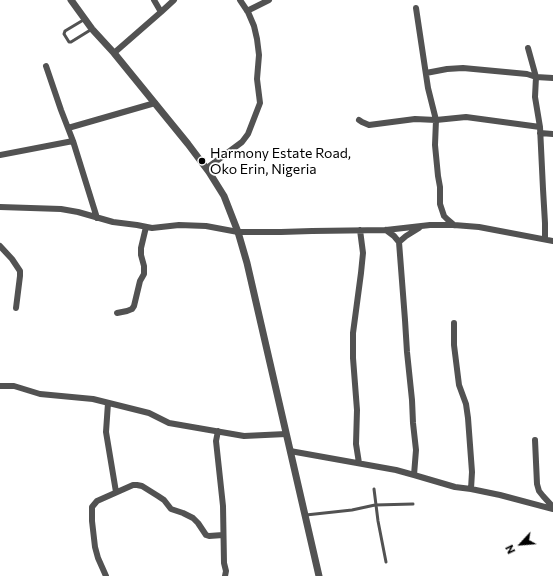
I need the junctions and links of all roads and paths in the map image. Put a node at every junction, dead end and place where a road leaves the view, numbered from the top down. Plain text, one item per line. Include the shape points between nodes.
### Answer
1 (71, 0) edge
2 (154, 0) edge
3 (174, 0) edge
4 (240, 0) edge
5 (269, 0) edge
6 (416, 8) dead end
7 (247, 11) junction
8 (162, 12) junction
9 (85, 19) junction
10 (92, 29) junction
11 (528, 48) dead end
12 (114, 53) junction
13 (46, 66) dead end
14 (426, 73) junction
15 (536, 77) junction
16 (553, 78) edge
17 (155, 103) junction
18 (359, 120) dead end
19 (436, 120) junction
20 (68, 128) junction
21 (540, 130) junction
22 (553, 134) edge
23 (73, 140) junction
24 (0, 155) edge
25 (207, 168) junction
26 (0, 207) edge
27 (442, 212) junction
28 (97, 218) junction
29 (454, 224) junction
30 (437, 225) junction
31 (146, 227) junction
32 (420, 227) junction
33 (360, 230) junction
34 (386, 230) junction
35 (238, 232) junction
36 (545, 240) junction
37 (553, 241) edge
38 (399, 242) junction
39 (0, 246) edge
40 (16, 308) dead end
41 (117, 313) dead end
42 (454, 323) dead end
43 (0, 386) edge
44 (108, 403) junction
45 (218, 431) junction
46 (286, 434) junction
47 (535, 440) dead end
48 (290, 451) junction
49 (359, 463) junction
50 (414, 475) junction
51 (374, 489) dead end
52 (471, 489) junction
53 (116, 492) junction
54 (413, 504) dead end
55 (375, 505) junction
56 (553, 508) edge
57 (304, 515) junction
58 (223, 535) junction
59 (386, 562) dead end
60 (106, 576) edge
61 (225, 576) edge
62 (319, 576) edge

1 - 9 street
2 - 8 street
3 - 8 street
4 - 7 street
5 - 7 street
6 - 14 street
7 - 25 street via 255,32 259,55 257,79 260,103 248,134 242,142
8 - 12 street
9 - 10 street
9 - 10 lane via 65,31 69,42
10 - 12 street
11 - 15 street
12 - 17 street
13 - 20 street
14 - 15 street via 463,68
14 - 19 street
15 - 16 street
15 - 21 street via 535,97
17 - 20 street
17 - 25 street
18 - 19 street via 369,125 415,119
19 - 21 street via 466,117
19 - 27 street via 435,145
20 - 23 street
21 - 22 street
21 - 36 street
23 - 24 street
23 - 28 street
25 - 35 street via 224,196
26 - 28 street via 61,209
27 - 29 street
27 - 30 street
28 - 31 street
29 - 30 street
29 - 36 street
30 - 32 street
31 - 35 street via 206,226
31 - 41 street via 141,248 144,274 134,306
32 - 34 street
32 - 38 street
33 - 34 street
33 - 35 street
33 - 49 street via 363,253 353,333 358,410 356,444
34 - 38 street
35 - 46 street
36 - 37 street
38 - 50 street via 416,450
39 - 40 street via 20,270
42 - 52 street via 459,385 468,418
43 - 44 street
44 - 45 street via 149,413 169,423
44 - 53 street via 106,432
45 - 46 street via 244,436
45 - 58 street via 216,441
46 - 48 street
47 - 56 street via 537,484
48 - 49 street
48 - 57 street
49 - 50 street
50 - 52 street
51 - 55 lane
52 - 56 street
53 - 58 street via 137,485 164,500 171,509 193,518 206,535
53 - 60 street via 97,501 92,507 95,548
54 - 55 lane
55 - 57 lane
55 - 59 lane
57 - 62 street
58 - 61 street

